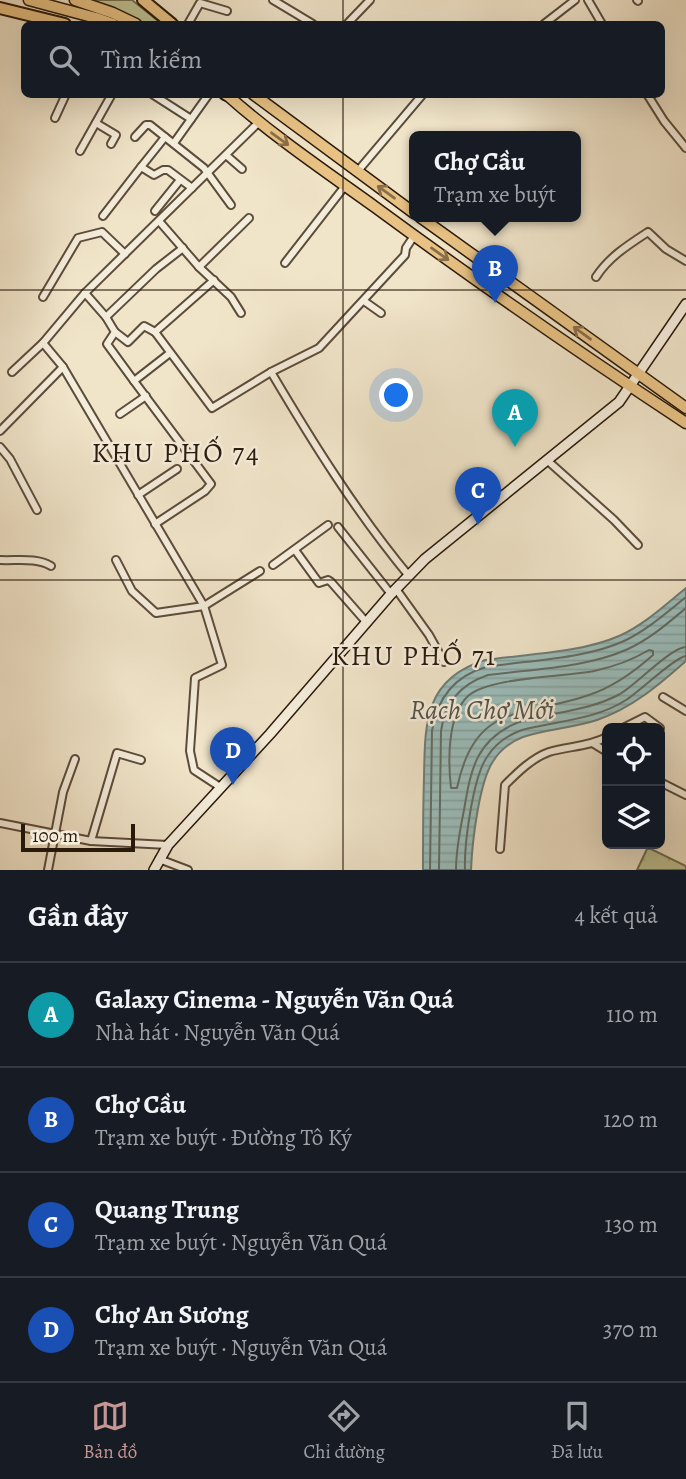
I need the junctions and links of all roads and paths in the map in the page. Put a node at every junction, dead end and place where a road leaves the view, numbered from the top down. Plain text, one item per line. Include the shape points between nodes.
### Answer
1 (29, 0) edge
2 (75, 0) edge
3 (143, 0) edge
4 (272, 0) edge
5 (370, 0) edge
6 (575, 0) edge
7 (588, 0) edge
8 (0, 8) edge
9 (227, 11) dead end
10 (53, 21) edge
11 (104, 21) edge
12 (129, 21) edge
13 (168, 21) edge
14 (190, 21) edge
15 (308, 21) edge
16 (350, 21) edge
17 (548, 21) edge
18 (600, 21) edge
19 (64, 98) edge
20 (110, 98) edge
21 (158, 98) edge
22 (206, 98) edge
23 (229, 98) edge
24 (258, 98) edge
25 (420, 98) edge
26 (650, 98) edge
27 (55, 118) dead end
28 (191, 118) junction
29 (96, 123) junction
30 (258, 123) junction
31 (135, 137) dead end
32 (165, 137) junction
33 (174, 143) junction
34 (111, 144) dead end
35 (686, 148) edge
36 (80, 151) dead end
37 (226, 155) junction
38 (141, 167) junction
39 (242, 169) dead end
40 (357, 172) junction
41 (208, 173) junction
42 (180, 180) junction
43 (345, 186) junction
44 (192, 188) junction
45 (231, 205) dead end
46 (409, 209) edge
47 (155, 211) dead end
48 (103, 216) dead end
49 (249, 218) dead end
50 (159, 221) junction
51 (428, 222) edge
52 (414, 236) junction
53 (183, 248) junction
54 (125, 254) junction
55 (686, 261) edge
56 (285, 263) dead end
57 (198, 267) junction
58 (596, 277) dead end
59 (214, 280) junction
60 (85, 293) junction
61 (43, 297) dead end
62 (364, 301) junction
63 (686, 304) edge
64 (241, 313) dead end
65 (381, 313) dead end
66 (106, 317) junction
67 (115, 332) junction
68 (155, 332) junction
69 (43, 343) junction
70 (170, 353) junction
71 (63, 367) junction
72 (12, 372) dead end
73 (271, 372) junction
74 (638, 373) junction
75 (134, 381) junction
76 (629, 386) junction
77 (146, 396) junction
78 (686, 408) edge
79 (120, 414) dead end
80 (686, 423) edge
81 (0, 431) edge
82 (0, 447) edge
83 (548, 461) junction
84 (177, 469) dead end
85 (138, 495) junction
86 (37, 510) dead end
87 (155, 524) junction
88 (328, 525) dead end
89 (338, 527) dead end
90 (638, 545) dead end
91 (295, 550) junction
92 (0, 560) edge
93 (116, 561) dead end
94 (273, 565) dead end
95 (51, 566) dead end
96 (260, 571) dead end
97 (409, 576) junction
98 (394, 591) junction
99 (204, 606) junction
100 (367, 623) junction
101 (444, 663) dead end
102 (663, 697) dead end
103 (686, 711) edge
104 (633, 723) edge
105 (654, 723) edge
106 (602, 740) edge
107 (594, 744) junction
108 (602, 749) edge
109 (75, 759) dead end
110 (141, 760) dead end
111 (665, 784) edge
112 (220, 787) junction
113 (686, 795) edge
114 (0, 823) edge
115 (54, 835) junction
116 (92, 841) junction
117 (168, 845) junction
118 (500, 849) dead end
119 (159, 859) junction
120 (48, 870) edge
121 (154, 870) edge
122 (188, 870) edge

1 - 11 main road
2 - 12 main road
3 - 13 highway
4 - 15 street
5 - 16 street
6 - 17 street
7 - 18 street
8 - 10 highway
9 - 14 street via 200,3
19 - 27 street
20 - 29 street
21 - 28 street
22 - 28 street
23 - 30 main road
24 - 40 main road
25 - 40 street
26 - 35 street
28 - 33 street
29 - 34 street via 116,135
29 - 36 street
30 - 37 street
30 -> 43 main road
31 - 32 street via 147,124
32 - 33 street
32 - 38 street
33 - 41 street
37 - 39 street
37 - 41 street
38 - 42 street via 154,176 168,170
38 - 48 street
40 - 43 main road
46 -> 40 main road
41 - 44 street
41 - 45 street
42 - 44 street
42 - 47 street
43 - 52 main road
43 - 56 street
44 - 50 street
49 - 57 street
50 - 53 street
50 - 54 street
74 -> 51 main road
52 - 62 street via 405,255
52 -> 76 main road
53 - 57 street
53 - 66 street
54 - 60 street
54 - 61 street via 102,232 78,238
55 - 58 street via 649,232 626,246
57 - 59 street
59 - 64 street
59 - 68 street
60 - 66 street
60 - 69 street
62 - 65 street
62 - 73 street via 319,348
63 - 74 main road
66 - 67 street
67 - 68 street via 128,342 144,326
67 - 75 street via 107,344
68 - 70 street
69 - 71 street
69 - 72 street
70 - 73 street via 212,408
70 - 75 street
71 - 81 street
71 - 85 street
73 - 97 street via 353,504
74 - 76 main road
74 - 78 main road
75 - 77 street
76 - 80 main road
76 - 83 main road via 619,402
77 - 79 street
77 - 87 street via 211,484
82 - 86 street
83 - 90 street
83 - 97 main road
84 - 85 street
85 - 87 street
87 - 99 street
88 - 91 street
89 - 98 street
91 - 94 street
91 - 100 street via 318,582 331,582
92 - 95 street via 31,560
93 - 99 street via 132,592 156,613
96 - 99 street
97 - 98 main road
98 - 100 main road
98 - 101 street via 429,635
99 - 112 street via 222,665 195,678 190,751 194,770
100 - 112 main road
102 - 103 street
104 - 105 street via 646,716
106 - 107 street
107 - 108 street
107 - 118 street via 548,752 505,785
109 - 115 street
110 - 116 street via 117,752
111 - 113 street
112 - 117 main road
114 - 115 street
115 - 116 street
115 - 120 street
116 - 117 street
117 - 119 main road
119 - 121 main road
119 - 122 street

